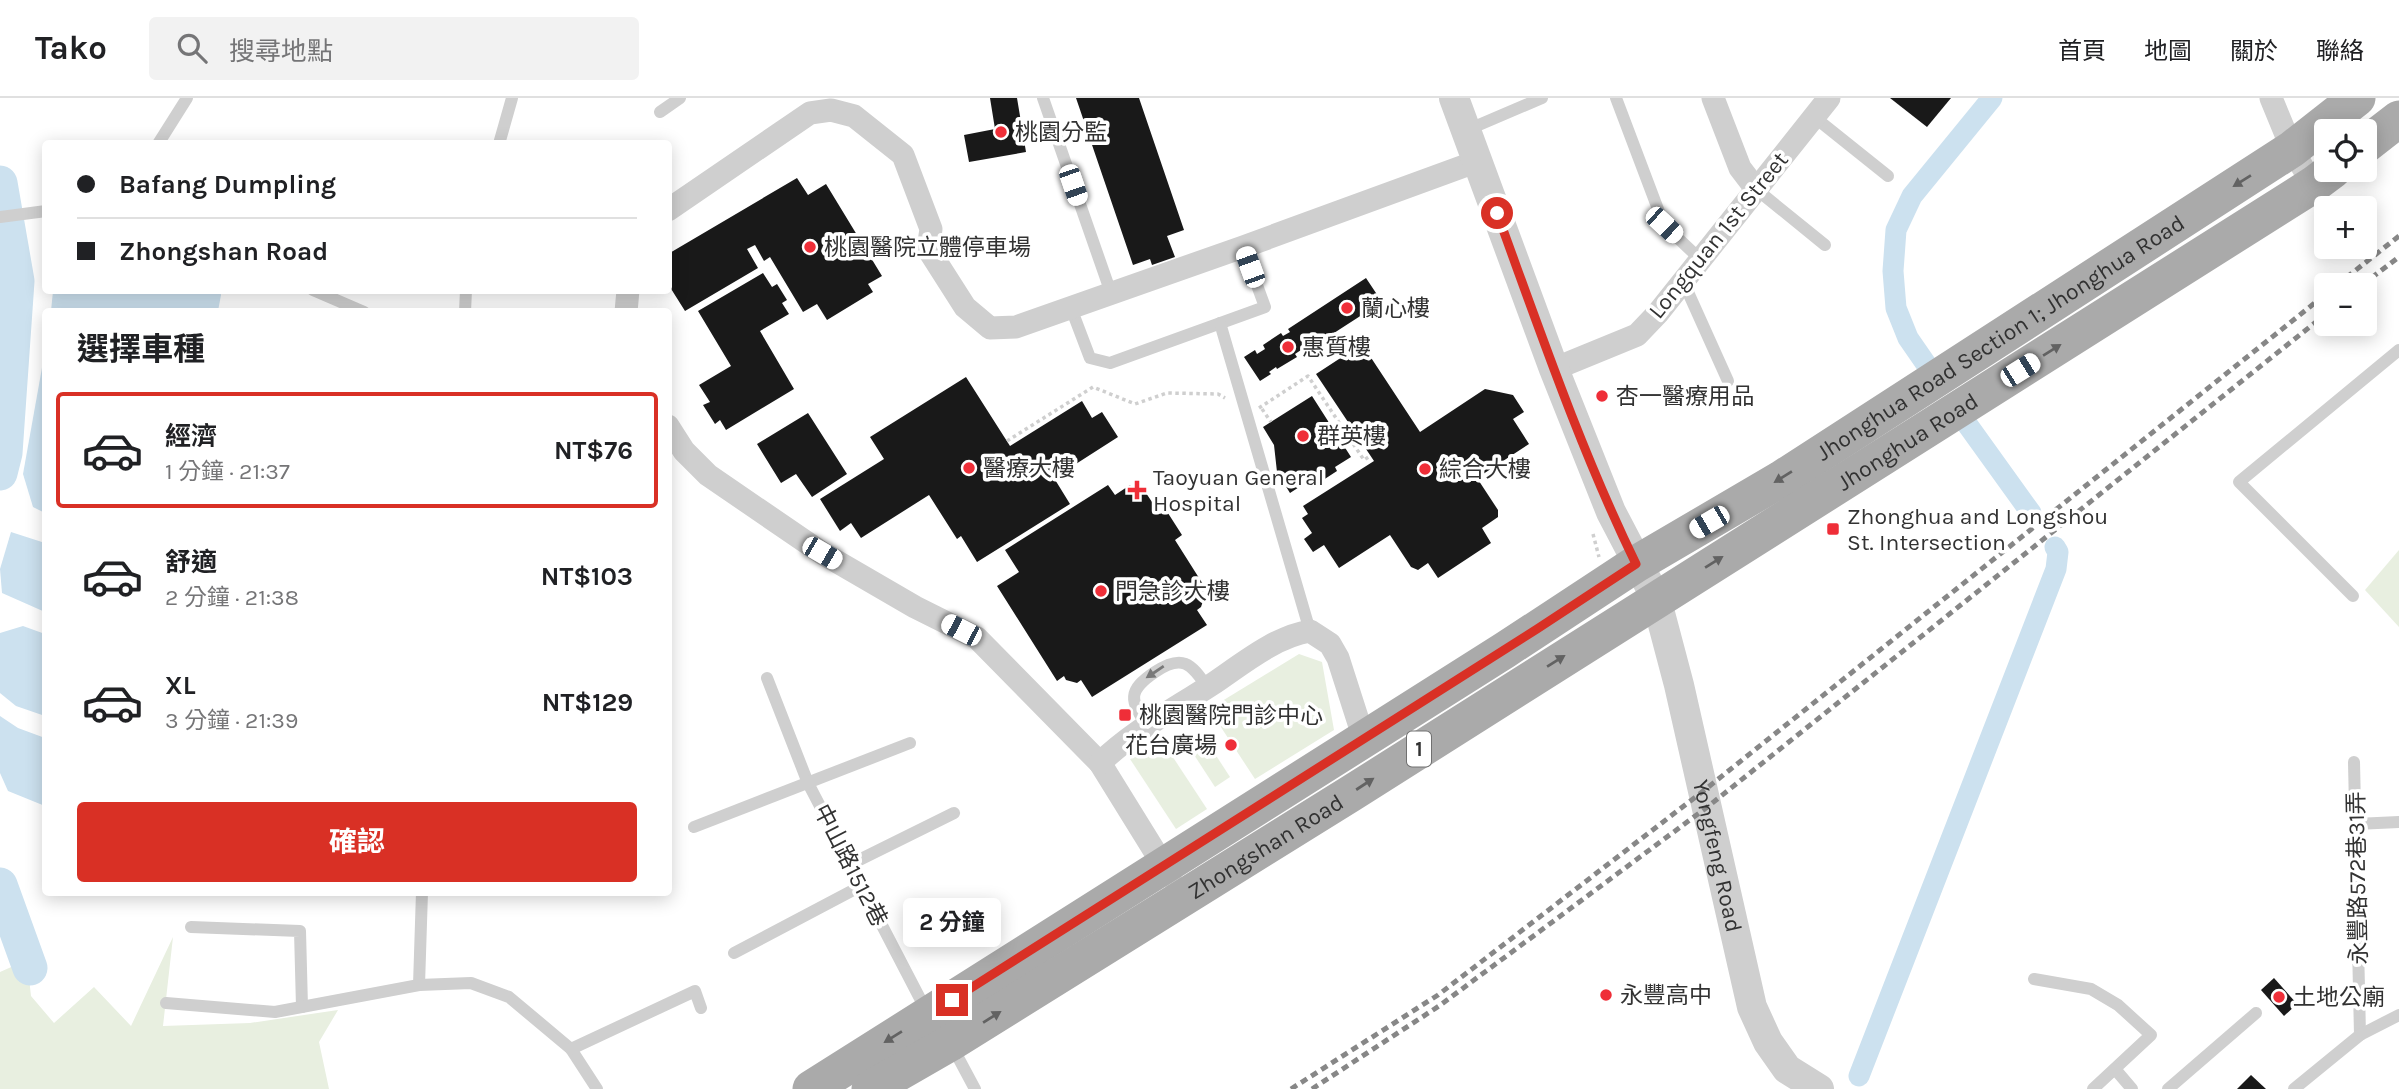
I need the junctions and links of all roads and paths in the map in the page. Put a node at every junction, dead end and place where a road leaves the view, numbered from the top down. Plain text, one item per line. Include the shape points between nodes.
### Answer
1 (187, 98) edge
2 (512, 98) edge
3 (680, 98) edge
4 (1043, 98) edge
5 (1454, 98) edge
6 (1542, 98) edge
7 (1616, 98) edge
8 (1713, 98) edge
9 (1829, 98) edge
10 (2271, 98) edge
11 (2357, 98) edge
12 (660, 112) dead end
13 (1813, 116) junction
14 (2399, 119) edge
15 (1466, 130) junction
16 (2377, 136) edge
17 (161, 140) edge
18 (500, 140) edge
19 (2292, 149) junction
20 (1478, 161) junction
21 (2314, 169) edge
22 (1888, 176) dead end
23 (2315, 182) edge
24 (1756, 189) junction
25 (672, 207) edge
26 (42, 211) edge
27 (0, 217) edge
28 (1825, 245) dead end
29 (1243, 247) junction
30 (1700, 259) junction
31 (1683, 281) junction
32 (1111, 293) junction
33 (322, 294) edge
34 (355, 308) edge
35 (1071, 308) junction
36 (1220, 323) junction
37 (2399, 350) edge
38 (1554, 369) junction
39 (1728, 381) dead end
40 (1229, 400) dead end
41 (1261, 407) junction
42 (1252, 412) dead end
43 (1271, 422) dead end
44 (672, 432) edge
45 (1007, 441) dead end
46 (1370, 456) dead end
47 (1593, 533) dead end
48 (1619, 564) junction
49 (2353, 596) dead end
50 (1656, 598) junction
51 (1310, 631) junction
52 (767, 678) dead end
53 (1207, 687) junction
54 (1147, 726) junction
55 (1364, 739) junction
56 (910, 743) dead end
57 (2354, 762) dead end
58 (1100, 763) junction
59 (808, 783) junction
60 (954, 813) dead end
61 (2399, 822) edge
62 (2356, 824) junction
63 (694, 827) dead end
64 (851, 864) junction
65 (1164, 866) junction
66 (861, 886) junction
67 (422, 896) edge
68 (1182, 897) junction
69 (191, 928) dead end
70 (734, 953) dead end
71 (2034, 979) dead end
72 (419, 985) junction
73 (166, 1003) dead end
74 (302, 1007) junction
75 (701, 1008) dead end
76 (2256, 1013) dead end
77 (2399, 1015) edge
78 (939, 1029) junction
79 (2360, 1035) junction
80 (570, 1049) junction
81 (2115, 1069) junction
82 (597, 1089) edge
83 (811, 1089) edge
84 (870, 1089) edge
85 (975, 1089) edge
86 (1819, 1089) edge
87 (2093, 1089) edge
88 (2132, 1089) edge
89 (2168, 1089) edge
90 (2294, 1089) edge

1 - 17 lane
2 - 18 lane
3 - 12 lane
4 - 32 lane
5 - 15 street, Yongfeng Road
6 - 15 lane
7 - 30 lane via 1664,225
8 - 24 street via 1740,168
9 - 13 street, Longquan 1st Street
10 - 19 street
11 - 19 main road, Jhonghua Road Section 1; Jhonghua Road / 1
13 - 22 lane
13 - 24 street, Longquan 1st Street
14 - 16 main road
15 - 20 street, Yongfeng Road
19 - 21 street
19 -> 48 main road, Jhonghua Road Section 1; Jhonghua Road / 1 via 1781,479
20 - 29 street
20 - 38 street, Yongfeng Road
50 -> 23 main road, Jhonghua Road / 1
24 - 28 lane
24 - 30 street, Longquan 1st Street
25 - 35 street via 810,113 831,110 854,116 903,155 931,229 928,249 965,307 990,328 1016,327
26 - 27 lane
29 - 32 street
29 - 36 lane via 1265,307
30 - 31 street, Longquan 1st Street
31 - 38 street, Longquan 1st Street via 1637,335
31 - 39 lane
32 - 35 street
33 - 34 lane
35 - 36 lane via 1090,358 1110,363
36 - 51 lane
37 - 49 lane via 2239,482
38 - 48 street, Yongfeng Road via 1611,512
40 - 45 path via 1218,394 1167,393 1135,404 1093,387
41 - 42 path
41 - 43 path
41 - 46 path via 1308,376 1364,460
44 - 58 street via 708,475 822,553 977,638
47 - 48 path
48 - 50 street, Yongfeng Road
48 - 55 main road, Zhongshan Road / 1
68 -> 50 main road, Zhongshan Road / 1
50 - 86 street, Yongfeng Road via 1752,1007 1787,1069
51 - 53 street via 1293,633
51 - 55 street via 1330,644 1338,658
52 - 59 lane, 中山路1512巷
53 - 54 street
53 -> 54 lane via 1187,664 1168,663 1134,691 1135,708
54 - 58 street
55 - 65 main road, Zhongshan Road / 1
56 - 59 lane
57 - 62 lane, 永豐路572巷31弄
58 - 65 street
59 - 63 lane
59 - 64 lane, 中山路1512巷
60 - 64 lane
61 - 62 lane
62 - 79 lane, 永豐路572巷31弄
64 - 66 lane, 中山路1512巷
65 - 68 street
65 - 78 main road, Zhongshan Road / 1
66 - 70 lane
66 - 78 lane, 中山路1512巷
67 - 72 lane
78 -> 68 main road, Zhongshan Road / 1
69 - 74 lane via 300,931
71 - 81 lane via 2091,989 2118,1004 2151,1035
72 - 74 lane
72 - 80 lane via 471,983 509,997
73 - 74 lane via 275,1012
75 - 80 lane via 695,991
76 - 89 lane
77 - 79 lane
78 -> 83 main road, Zhongshan Road / 1
78 - 84 main road, Zhongshan Road / 1
78 - 85 lane, 中山路1512巷
79 - 90 lane
80 - 82 lane
81 - 87 lane
81 - 88 lane

